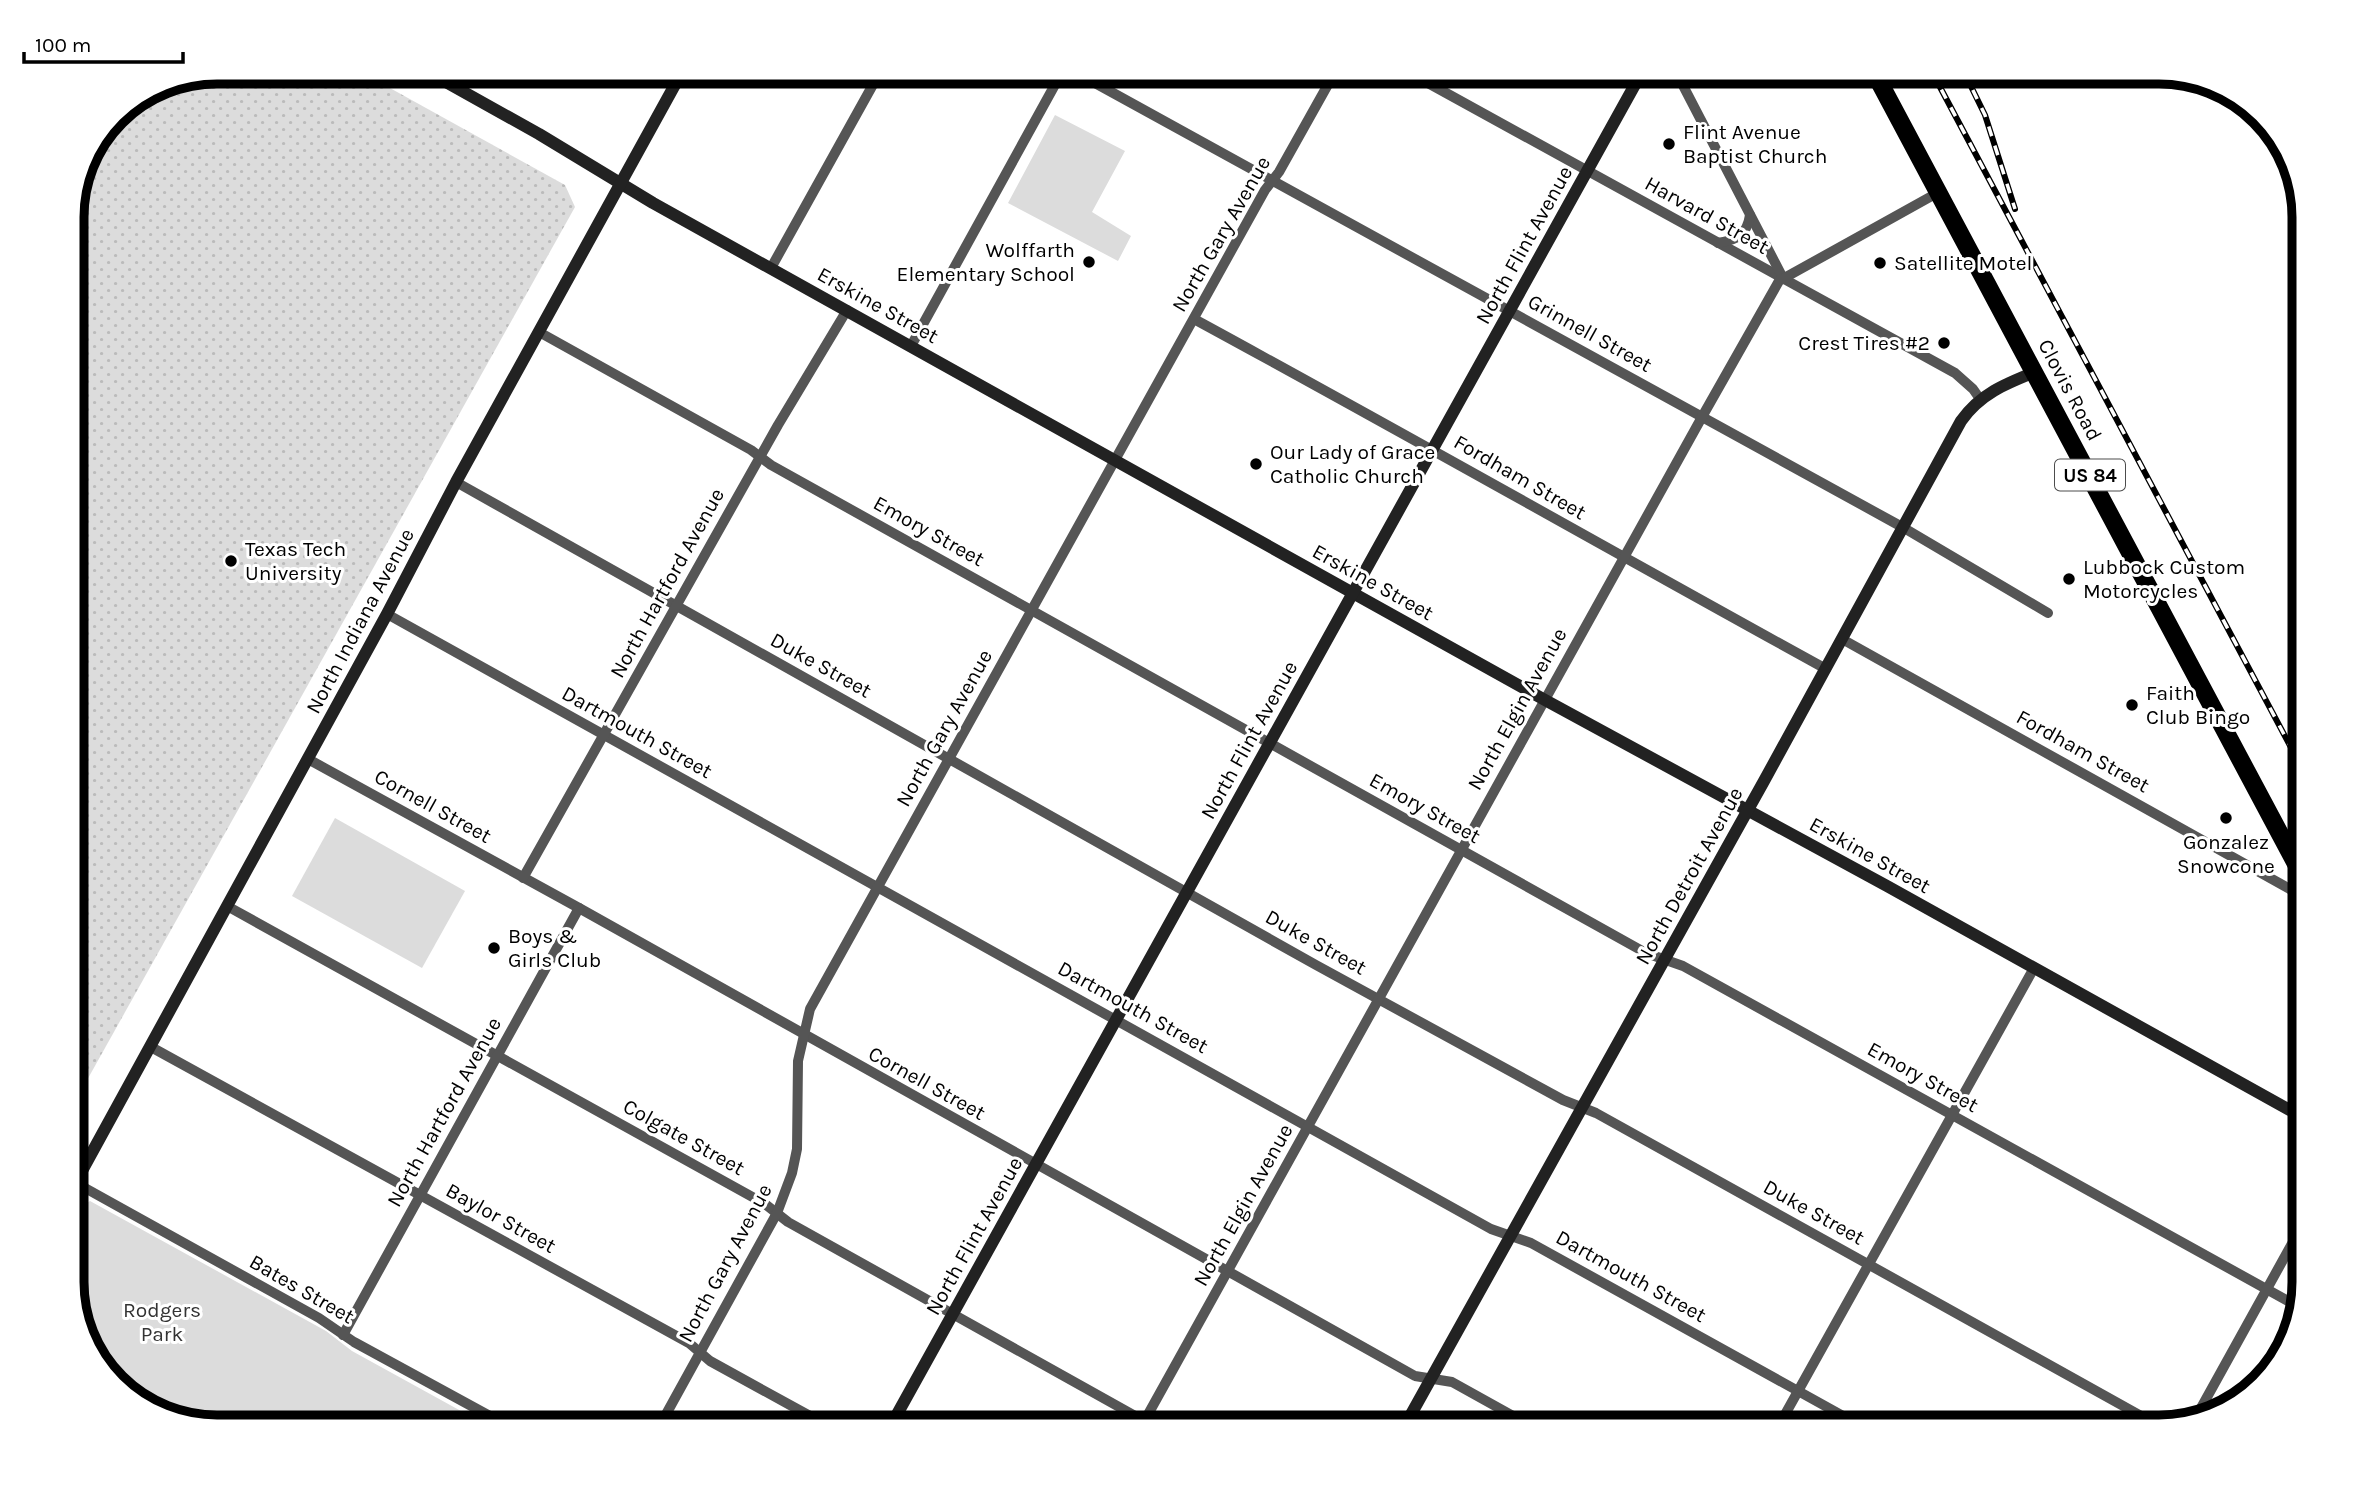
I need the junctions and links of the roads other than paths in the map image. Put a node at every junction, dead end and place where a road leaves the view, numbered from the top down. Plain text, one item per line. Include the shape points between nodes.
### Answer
1 (449, 84) edge
2 (675, 84) edge
3 (873, 84) edge
4 (1055, 84) edge
5 (1097, 84) edge
6 (1328, 84) edge
7 (1430, 84) edge
8 (1635, 84) edge
9 (1682, 84) edge
10 (1880, 84) edge
11 (1587, 171) junction
12 (1273, 180) junction
13 (621, 183) junction
14 (1939, 192) junction
15 (1750, 215) junction
16 (1718, 243) junction
17 (771, 268) junction
18 (1783, 279) junction
19 (847, 310) junction
20 (1510, 311) junction
21 (1194, 319) junction
22 (539, 332) junction
23 (911, 346) junction
24 (2035, 372) junction
25 (1980, 399) junction
26 (1702, 417) junction
27 (1432, 449) junction
28 (760, 457) junction
29 (1115, 460) junction
30 (456, 482) junction
31 (1904, 528) junction
32 (1623, 558) junction
33 (1352, 593) junction
34 (676, 605) junction
35 (1031, 610) junction
36 (2048, 613) dead end
37 (387, 614) junction
38 (1842, 639) junction
39 (1826, 669) junction
40 (1545, 700) junction
41 (603, 735) junction
42 (1270, 743) junction
43 (308, 759) junction
44 (949, 759) junction
45 (1747, 810) junction
46 (1461, 850) junction
47 (2292, 856) edge
48 (523, 878) junction
49 (877, 888) junction
50 (2292, 890) edge
51 (1186, 892) junction
52 (227, 906) junction
53 (579, 908) junction
54 (1664, 959) junction
55 (2034, 968) junction
56 (1379, 999) junction
57 (1116, 1020) junction
58 (802, 1034) junction
59 (151, 1047) junction
60 (497, 1056) junction
61 (1582, 1107) junction
62 (2292, 1111) edge
63 (1952, 1115) junction
64 (1309, 1127) junction
65 (1035, 1165) junction
66 (84, 1168) edge
67 (84, 1191) edge
68 (420, 1196) junction
69 (777, 1213) junction
70 (1510, 1236) junction
71 (2292, 1244) edge
72 (1870, 1265) junction
73 (1228, 1272) junction
74 (2267, 1290) junction
75 (2290, 1302) edge
76 (953, 1314) junction
77 (343, 1335) junction
78 (700, 1353) junction
79 (1431, 1379) junction
80 (1798, 1392) junction
81 (2201, 1408) edge
82 (488, 1415) edge
83 (666, 1415) edge
84 (808, 1415) edge
85 (897, 1415) edge
86 (1127, 1415) edge
87 (1148, 1415) edge
88 (1411, 1415) edge
89 (1511, 1415) edge
90 (1785, 1415) edge
91 (1841, 1415) edge
92 (2139, 1415) edge

1 - 13 street, Erskine Street
2 - 13 street, North Indiana Avenue
3 - 17 street
4 - 23 street
5 - 12 street, Grinnell Street
6 - 12 street, North Gary Avenue
7 - 11 street, Harvard Street
8 - 11 street, North Flint Avenue
9 - 15 street
10 - 14 highway, Clovis Road / US 84
11 - 16 street, Harvard Street
11 - 20 street, North Flint Avenue
12 - 20 street, Grinnell Street
12 - 21 street, North Gary Avenue
13 - 17 street, Erskine Street
13 - 22 street, North Indiana Avenue
14 - 18 street, North Elgin Avenue
14 - 24 highway, Clovis Road / US 84
15 - 16 street via 1739,238
15 - 18 street
16 - 18 street, Harvard Street
17 - 19 street, Erskine Street
18 - 25 street, Harvard Street via 1955,373
18 - 26 street, North Elgin Avenue
19 - 23 street, Erskine Street
19 - 28 street, North Hartford Avenue
20 - 26 street, Grinnell Street
20 - 27 street, North Flint Avenue
21 - 27 street, Fordham Street
21 - 29 street, North Gary Avenue
22 - 28 street, Emory Street
22 - 30 street, North Indiana Avenue
23 - 29 street, Erskine Street
24 - 25 street, North Detroit Avenue
24 - 47 highway, Clovis Road / US 84
25 - 31 street, North Detroit Avenue via 1961,421
26 - 31 street, Grinnell Street
26 - 32 street, North Elgin Avenue
27 - 32 street, Fordham Street
27 - 33 street, North Flint Avenue
28 - 34 street, North Hartford Avenue
28 - 35 street, Emory Street
29 - 33 street, Erskine Street
29 - 35 street, North Gary Avenue
30 - 34 street, Duke Street
30 - 37 street, North Indiana Avenue
31 - 36 street, Grinnell Street
31 - 38 street, North Detroit Avenue
32 - 39 street, Fordham Street
32 - 40 street, North Elgin Avenue
33 - 40 street, Erskine Street
33 - 42 street, North Flint Avenue
34 - 41 street, North Hartford Avenue
34 - 44 street, Duke Street
35 - 42 street, Emory Street
35 - 44 street, North Gary Avenue
37 - 41 street, Dartmouth Street
37 - 43 street, North Indiana Avenue
38 - 39 street, North Detroit Avenue
38 - 50 street, Fordham Street
39 - 45 street, North Detroit Avenue
40 - 45 street, Erskine Street
40 - 46 street, North Elgin Avenue
41 - 48 street, North Hartford Avenue
41 - 49 street, Dartmouth Street
42 - 46 street, Emory Street
42 - 51 street, North Flint Avenue
43 - 48 street, Cornell Street
43 - 52 street, North Indiana Avenue
44 - 49 street, North Gary Avenue
44 - 51 street, Duke Street
45 - 54 street, North Detroit Avenue
45 - 55 street, Erskine Street
46 - 54 street, Emory Street
46 - 56 street, North Elgin Avenue
48 - 53 street, Cornell Street
49 - 57 street, Dartmouth Street
49 - 58 street, North Gary Avenue via 810,1009
51 - 56 street, Duke Street
51 - 57 street, North Flint Avenue
52 - 59 street, North Indiana Avenue
52 - 60 street, Colgate Street
53 - 58 street, Cornell Street
53 - 60 street, North Hartford Avenue
54 - 61 street, North Detroit Avenue
54 - 63 street, Emory Street
55 - 62 street, Erskine Street
55 - 63 street
56 - 61 street, Duke Street
56 - 64 street, North Elgin Avenue
57 - 64 street, Dartmouth Street
57 - 65 street, North Flint Avenue
58 - 65 street, Cornell Street
58 - 69 street, North Gary Avenue via 797,1149
59 - 66 street, North Indiana Avenue
59 - 68 street, Baylor Street
60 - 68 street, North Hartford Avenue
60 - 69 street, Colgate Street
61 - 70 street, North Detroit Avenue
61 - 72 street, Duke Street
63 - 72 street
63 - 74 street, Emory Street
64 - 70 street, Dartmouth Street
64 - 73 street, North Elgin Avenue
65 - 73 street, Cornell Street
65 - 76 street, North Flint Avenue
67 - 77 street, Bates Street
68 - 77 street, North Hartford Avenue
68 - 78 street, Baylor Street
69 - 76 street, Colgate Street
69 - 78 street, North Gary Avenue
70 - 79 street, North Detroit Avenue
70 - 80 street, Dartmouth Street via 1531,1243
71 - 74 street
72 - 80 street
72 - 92 street, Duke Street
73 - 79 street, Cornell Street via 1415,1376
73 - 87 street, North Elgin Avenue
74 - 75 street, Emory Street
74 - 81 street
76 - 85 street, North Flint Avenue
76 - 86 street, Colgate Street
77 - 82 street, Bates Street
78 - 83 street, North Gary Avenue
78 - 84 street, Baylor Street
79 - 88 street, North Detroit Avenue
79 - 89 street, Cornell Street via 1452,1382
80 - 90 street
80 - 91 street, Dartmouth Street

